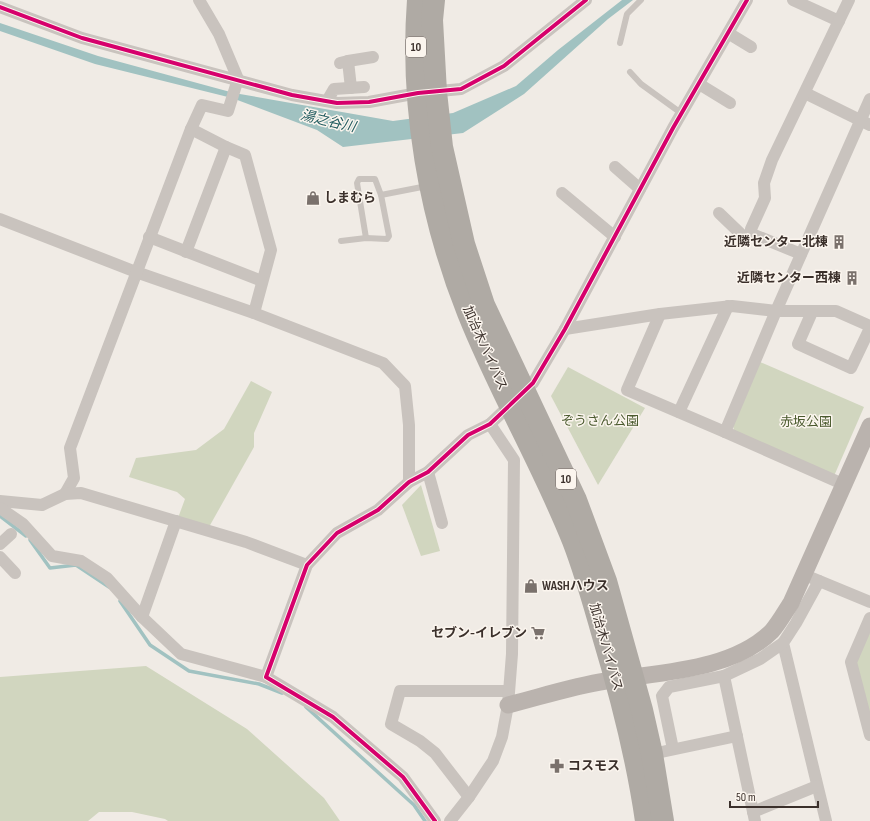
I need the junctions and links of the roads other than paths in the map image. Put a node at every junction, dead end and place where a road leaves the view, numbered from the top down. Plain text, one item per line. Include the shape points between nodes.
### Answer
1 (199, 0) edge
2 (418, 0) edge
3 (434, 0) edge
4 (586, 0) edge
5 (641, 0) edge
6 (747, 0) edge
7 (793, 0) edge
8 (849, 0) edge
9 (0, 7) edge
10 (839, 21) junction
11 (728, 33) junction
12 (620, 43) dead end
13 (751, 47) dead end
14 (373, 57) dead end
15 (630, 72) dead end
16 (238, 79) junction
17 (699, 84) junction
18 (364, 87) dead end
19 (351, 88) junction
20 (805, 93) junction
21 (427, 99) junction
22 (870, 99) edge
23 (326, 101) junction
24 (730, 103) dead end
25 (682, 113) junction
26 (865, 122) edge
27 (191, 129) junction
28 (226, 147) junction
29 (433, 149) junction
30 (615, 167) dead end
31 (430, 186) junction
32 (640, 189) junction
33 (562, 193) dead end
34 (381, 195) junction
35 (719, 213) dead end
36 (0, 219) edge
37 (752, 234) junction
38 (615, 237) junction
39 (149, 238) junction
40 (366, 238) junction
41 (341, 242) dead end
42 (186, 252) junction
43 (801, 254) junction
44 (136, 272) junction
45 (262, 282) junction
46 (728, 306) junction
47 (776, 311) junction
48 (812, 312) junction
49 (254, 313) junction
50 (660, 314) junction
51 (870, 327) edge
52 (565, 329) junction
53 (517, 398) junction
54 (679, 412) junction
55 (490, 424) junction
56 (870, 426) edge
57 (725, 432) junction
58 (428, 472) junction
59 (409, 482) junction
60 (845, 485) junction
61 (65, 494) junction
62 (0, 502) edge
63 (0, 508) edge
64 (176, 521) junction
65 (442, 523) dead end
66 (18, 528) junction
67 (0, 544) edge
68 (0, 557) edge
69 (307, 565) junction
70 (15, 573) dead end
71 (812, 577) junction
72 (870, 602) edge
73 (142, 617) junction
74 (870, 618) edge
75 (783, 643) junction
76 (724, 676) junction
77 (266, 677) junction
78 (624, 678) junction
79 (508, 698) junction
80 (870, 735) edge
81 (737, 736) junction
82 (673, 749) junction
83 (652, 754) junction
84 (817, 786) junction
85 (469, 797) junction
86 (754, 816) edge
87 (435, 821) edge
88 (450, 821) edge
89 (646, 821) edge
90 (663, 821) edge
91 (826, 821) edge

1 - 16 street via 219,34
2 - 21 highway, 加治木バイパス / 10 via 416,49
3 - 21 highway, 加治木バイパス / 10
4 - 21 street via 504,66 461,89
5 - 12 lane via 627,14
6 - 11 street
7 - 10 street
8 - 10 street
9 - 16 street via 82,38
10 - 20 street
11 - 13 street
11 - 17 street
14 - 19 street via 344,62
15 - 25 lane via 641,84
16 - 23 street via 292,95
16 - 27 street via 228,111 202,105
17 - 24 street
17 - 25 street
18 - 19 street
19 - 23 street via 334,89
20 - 26 street
20 - 37 street via 772,160 764,183 765,198 751,229
21 - 23 street via 337,103
21 - 29 highway, 加治木バイパス / 10
22 - 26 street
25 - 32 street
26 - 43 street
27 - 28 street
27 - 39 street
28 - 42 street
28 - 45 street via 246,155 248,162 271,250
29 - 31 highway, 加治木バイパス / 10
29 - 53 highway, 加治木バイパス / 10 via 477,286
30 - 32 street
31 - 34 lane
31 - 53 highway, 加治木バイパス / 10 via 450,263 468,314
32 - 38 street
33 - 38 street
34 - 40 lane via 389,238
34 - 40 lane via 375,179 359,180 357,183
35 - 37 street via 744,237
36 - 44 street
37 - 43 street
38 - 52 street
39 - 42 street
39 - 44 street
40 - 41 lane
42 - 45 street
43 - 47 street
44 - 49 street
44 - 61 street via 70,448 74,478
45 - 49 street
46 - 47 street
46 - 50 street
46 - 54 street
47 - 48 street
47 - 57 street
48 - 51 street via 836,311
48 - 51 street via 798,344 851,368
49 - 59 street via 383,363 395,374 405,386 410,455
50 - 52 street
50 - 54 street via 626,390
52 - 53 street via 533,383
53 - 55 street
53 - 78 highway, 加治木バイパス / 10
54 - 57 street
55 - 58 street via 468,435
55 - 79 street via 514,460 512,654
56 - 60 street
57 - 60 street
58 - 59 street
58 - 65 street
59 - 69 street via 378,510 337,533
60 - 71 street
61 - 62 street via 42,505
61 - 64 street via 81,493
63 - 66 street
64 - 69 street via 246,542
64 - 73 street
66 - 67 street
66 - 73 street via 52,556 81,561 107,578
68 - 70 street
69 - 77 street
71 - 72 street
71 - 75 street via 796,623
71 - 78 street via 773,630 746,650 722,660
73 - 77 street via 181,654
74 - 80 street via 850,662
75 - 76 street via 760,659
75 - 84 street
76 - 81 street
76 - 82 street via 670,687 662,696
77 - 87 street via 333,718 392,767 403,777
78 - 79 street
78 - 83 highway, 加治木バイパス / 10
78 - 89 highway, 加治木バイパス / 10
79 - 85 street via 502,738 493,761
79 - 85 street via 400,691 391,724 435,753
81 - 82 street
81 - 86 street
82 - 83 street
83 - 90 highway, 加治木バイパス / 10
84 - 86 street
84 - 91 street
85 - 88 street

